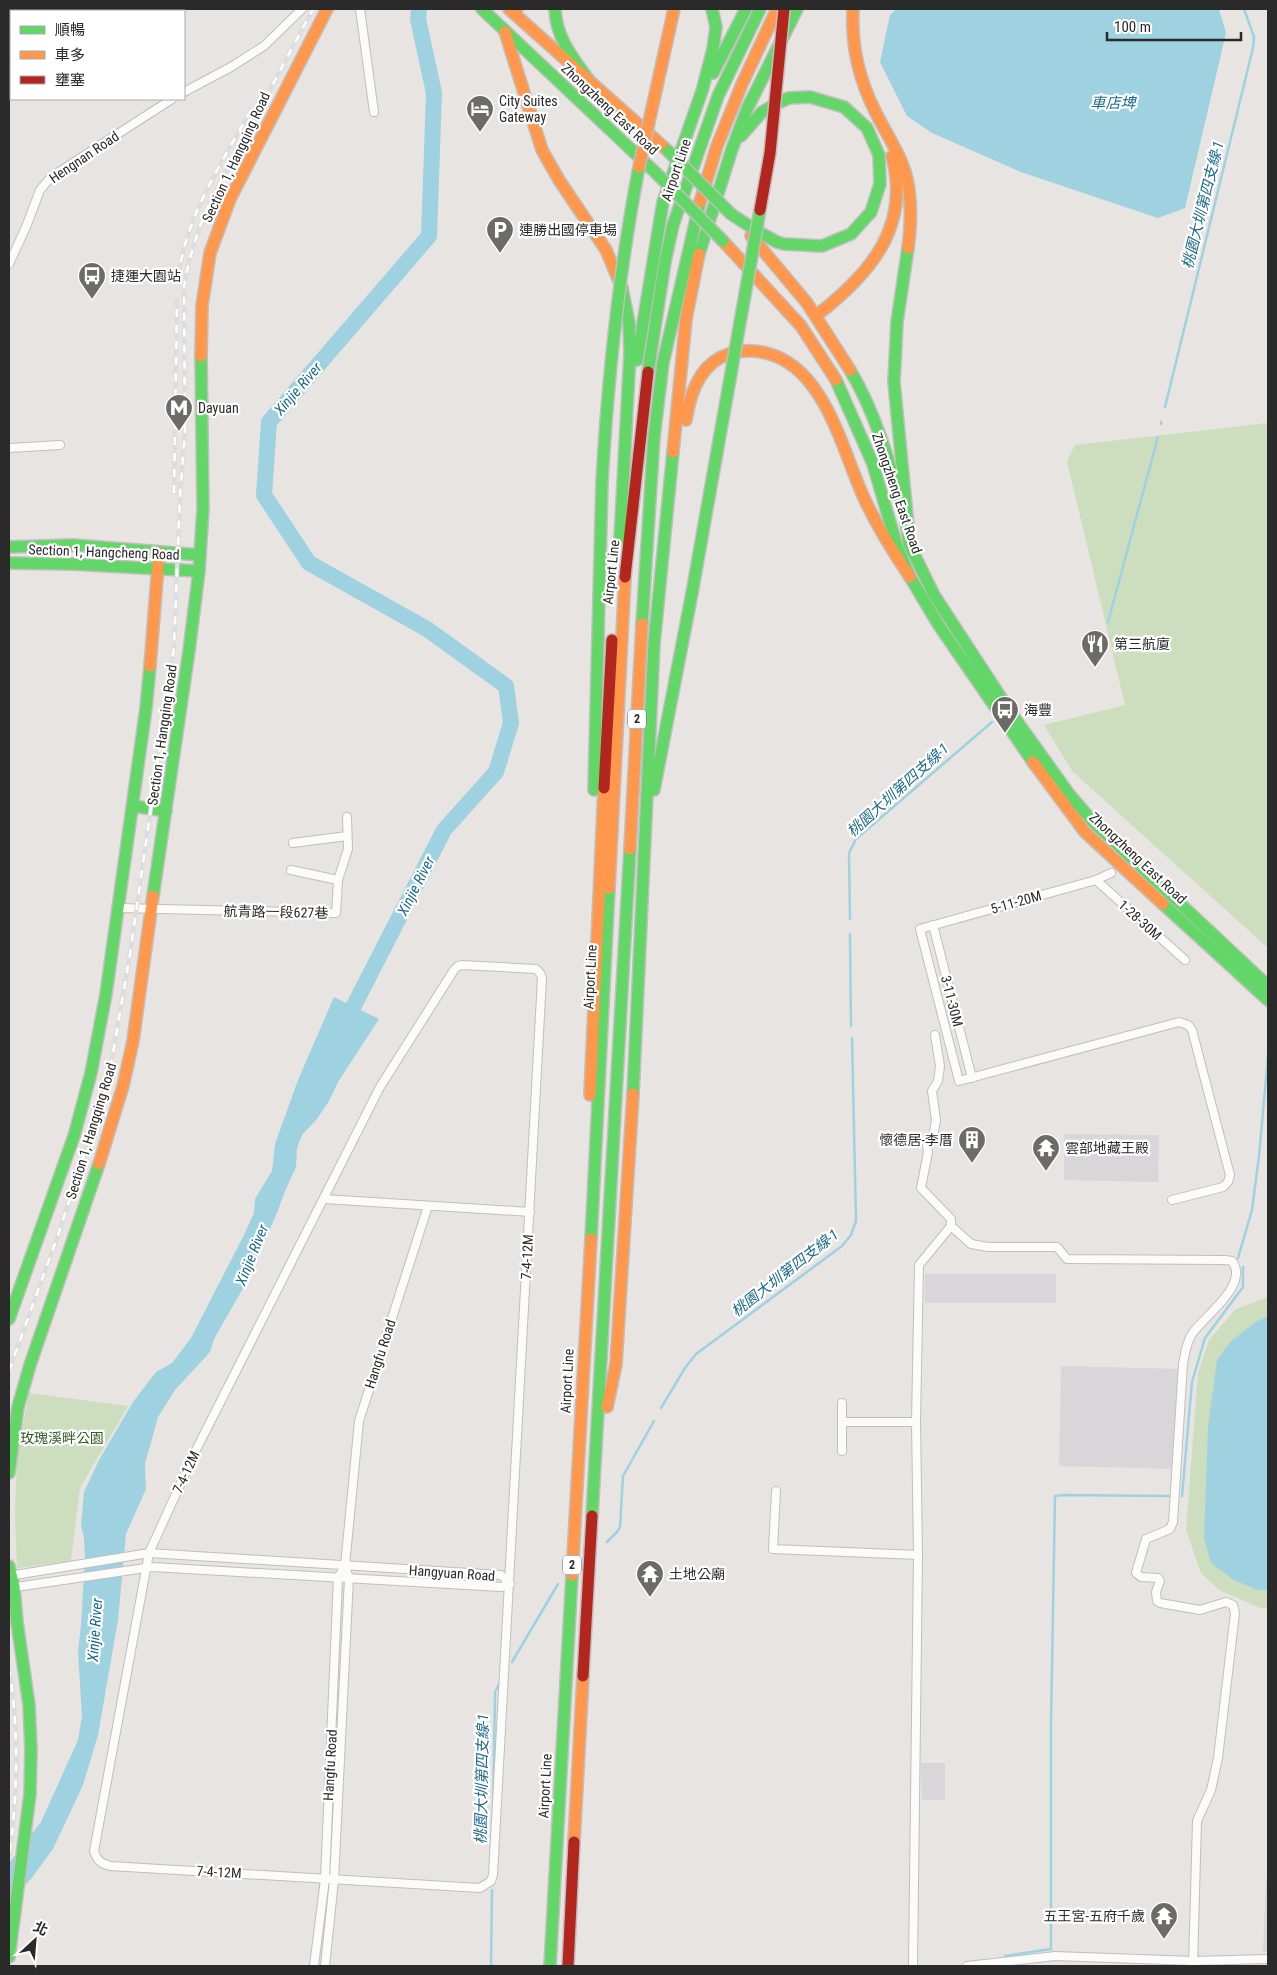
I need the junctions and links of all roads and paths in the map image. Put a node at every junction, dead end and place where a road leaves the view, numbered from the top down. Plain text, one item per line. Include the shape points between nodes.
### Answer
1 (302, 9) edge
2 (327, 9) edge
3 (360, 9) edge
4 (482, 9) edge
5 (555, 9) edge
6 (674, 9) edge
7 (712, 9) edge
8 (746, 9) edge
9 (760, 9) edge
10 (777, 9) edge
11 (784, 9) edge
12 (797, 9) edge
13 (852, 9) edge
14 (514, 10) edge
15 (504, 30) junction
16 (588, 79) junction
17 (185, 91) edge
18 (170, 100) edge
19 (374, 112) dead end
20 (694, 114) junction
21 (882, 122) junction
22 (646, 131) junction
23 (732, 149) junction
24 (731, 214) junction
25 (9, 264) edge
26 (817, 315) junction
27 (801, 326) junction
28 (627, 425) junction
29 (60, 445) dead end
30 (9, 448) edge
31 (908, 526) junction
32 (9, 547) edge
33 (665, 547) junction
34 (159, 553) junction
35 (200, 556) junction
36 (9, 563) edge
37 (158, 568) junction
38 (199, 571) junction
39 (910, 577) junction
40 (132, 806) junction
41 (166, 811) junction
42 (346, 817) dead end
43 (646, 820) junction
44 (347, 836) junction
45 (293, 843) dead end
46 (291, 870) dead end
47 (1111, 872) dead end
48 (338, 880) junction
49 (1096, 880) junction
50 (119, 908) junction
51 (151, 910) junction
52 (933, 925) junction
53 (920, 929) joint
54 (1185, 960) dead end
55 (1268, 986) edge
56 (1268, 1000) edge
57 (935, 1035) dead end
58 (591, 1061) junction
59 (972, 1078) junction
60 (595, 1163) junction
61 (324, 1199) junction
62 (1172, 1200) dead end
63 (428, 1206) junction
64 (530, 1212) junction
65 (951, 1226) junction
66 (9, 1320) edge
67 (842, 1403) dead end
68 (842, 1422) junction
69 (916, 1422) junction
70 (598, 1449) junction
71 (842, 1451) dead end
72 (9, 1473) edge
73 (776, 1491) dead end
74 (149, 1554) junction
75 (918, 1555) junction
76 (345, 1566) junction
77 (148, 1568) junction
78 (9, 1572) edge
79 (338, 1578) junction
80 (349, 1578) junction
81 (510, 1584) junction
82 (12, 1587) edge
83 (324, 1879) junction
84 (334, 1880) junction
85 (9, 1957) edge
86 (1268, 1959) edge
87 (1216, 1963) edge
88 (1194, 1964) edge
89 (314, 1966) edge
90 (325, 1966) edge
91 (550, 1966) edge
92 (568, 1966) edge
93 (913, 1966) edge
94 (967, 1966) edge

1 - 17 street via 264,46
2 - 35 main road, Section 1, Hangqing Road via 230,198 210,254 202,306 200,357 203,509
3 - 19 street
4 - 15 main road, Zhongzheng East Road
5 - 16 main road via 562,41
6 - 22 main road, bridge
7 - 20 main road via 716,26 713,49
8 - 20 main road
9 - 60 main road, Airport Line / 2 via 718,96 673,225 646,387 623,598
10 - 70 main road, 2 via 717,146 696,215 663,363 647,532
11 - 43 main road, bridge via 770,153 692,593 653,799
12 - 23 main road via 747,109
13 - 21 main road via 853,47 861,75
14 - 15 main road
14 - 16 main road, Zhongzheng East Road
15 - 27 main road, Zhongzheng East Road, bridge via 656,173
15 - 28 main road via 542,150 606,250 625,296 630,353
16 - 22 main road, Zhongzheng East Road
18 - 25 street, Hengnan Road via 51,177 40,190
20 - 28 main road via 663,202
21 - 26 main road via 898,193 892,222 878,252 858,279
21 - 31 main road via 899,152 909,193 910,234 898,321 894,389
22 - 24 main road, Zhongzheng East Road, bridge
22 - 58 main road, bridge via 624,248 613,335 602,482 588,988
23 - 24 main road via 766,108 795,97 818,98 835,102 870,131 882,167 881,189 873,209 858,228 840,241 804,247 782,243
23 - 33 main road via 700,250 686,319
24 - 26 main road, Zhongzheng East Road
26 - 27 main road
26 - 31 main road, Zhongzheng East Road via 856,380 878,429
27 - 39 main road, Zhongzheng East Road via 831,371 847,403 873,464 896,543
28 - 58 main road via 608,684
29 - 30 street
31 - 55 main road, Zhongzheng East Road via 910,544 934,595 1011,713 1069,794 1093,822
32 - 34 main road, Section 1, Hangcheng Road via 73,545
33 - 39 main road via 674,512 687,406 694,384 706,367 717,359 742,351 762,352 797,368 813,387 879,531
33 - 43 main road via 654,644
34 - 35 main road, Section 1, Hangcheng Road
34 - 37 main road, Section 1, Hangqing Road
35 - 38 main road, Section 1, Hangqing Road
36 - 37 main road, Section 1, Hangcheng Road
37 - 38 main road, Section 1, Hangcheng Road
37 - 40 main road, Section 1, Hangqing Road via 146,708
38 - 41 main road, Section 1, Hangqing Road
39 - 56 main road, Zhongzheng East Road via 1003,720 1085,832
40 - 41 main road
40 - 50 main road, Section 1, Hangqing Road
41 - 51 main road, Section 1, Hangqing Road
42 - 44 street, 航青路一段627巷
43 - 70 main road via 631,1140 616,1364
44 - 45 street
44 - 48 street, 航青路一段627巷 via 348,849
46 - 48 street
47 - 49 street, 5-11-20M
48 - 51 street, 航青路一段627巷 via 336,913
49 - 52 street, 5-11-20M
49 - 54 street, 1-28-30M
50 - 51 street, 航青路一段627巷
50 - 66 main road, Section 1, Hangqing Road via 106,994 84,1101
51 - 72 main road, Section 1, Hangqing Road via 123,1086 30,1365 18,1407
52 - 53 street, 5-11-20M
52 - 59 street, 3-11-30M
53 - 59 street, 3-11-30M via 959,1081
57 - 65 street via 940,1066 938,1081 932,1091 936,1120 927,1146 921,1188 952,1219
58 - 60 main road via 589,1114
59 - 62 street via 1180,1022 1188,1025 1192,1030 1230,1175 1223,1187
60 - 91 main road, Airport Line / 2
61 - 63 street
61 - 64 street, 7-4-12M via 380,1088 458,966 536,969 542,978
61 - 74 street, 7-4-12M via 195,1452
63 - 64 street
63 - 76 street, Hangfu Road via 359,1421
64 - 81 street, 7-4-12M
65 - 69 street via 919,1265
65 - 88 street via 971,1244 1057,1247 1066,1259 1225,1260 1236,1266 1235,1281 1226,1296 1188,1342 1173,1522 1170,1529 1146,1539 1136,1573 1141,1577 1158,1578 1156,1592 1160,1603 1200,1610 1226,1602 1234,1606 1218,1758 1211,1790 1197,1821
67 - 68 street
68 - 69 street
68 - 71 street
69 - 75 street
70 - 92 main road, 2
73 - 75 street via 773,1549
74 - 76 street, Hangyuan Road
74 - 77 street, 7-4-12M
74 - 78 street, Hangyuan Road
75 - 93 street
76 - 79 street, Hangfu Road
76 - 80 street, Hangfu Road
76 - 81 street, Hangyuan Road via 501,1575
77 - 79 street, Hangyuan Road
77 - 82 street, Hangyuan Road
77 - 83 street, 7-4-12M via 94,1850 96,1857 102,1864 110,1866
78 - 82 main road
79 - 80 street, Hangyuan Road
79 - 83 street, Hangfu Road
80 - 81 street, Hangyuan Road via 501,1587
80 - 84 street, Hangfu Road
81 - 84 street, 7-4-12M via 491,1881 480,1888
82 - 85 main road via 28,1705 30,1794
83 - 84 street, 7-4-12M
83 - 89 street, Hangfu Road
84 - 90 street, Hangfu Road
86 - 87 street
87 - 88 street
88 - 94 street via 1055,1956

